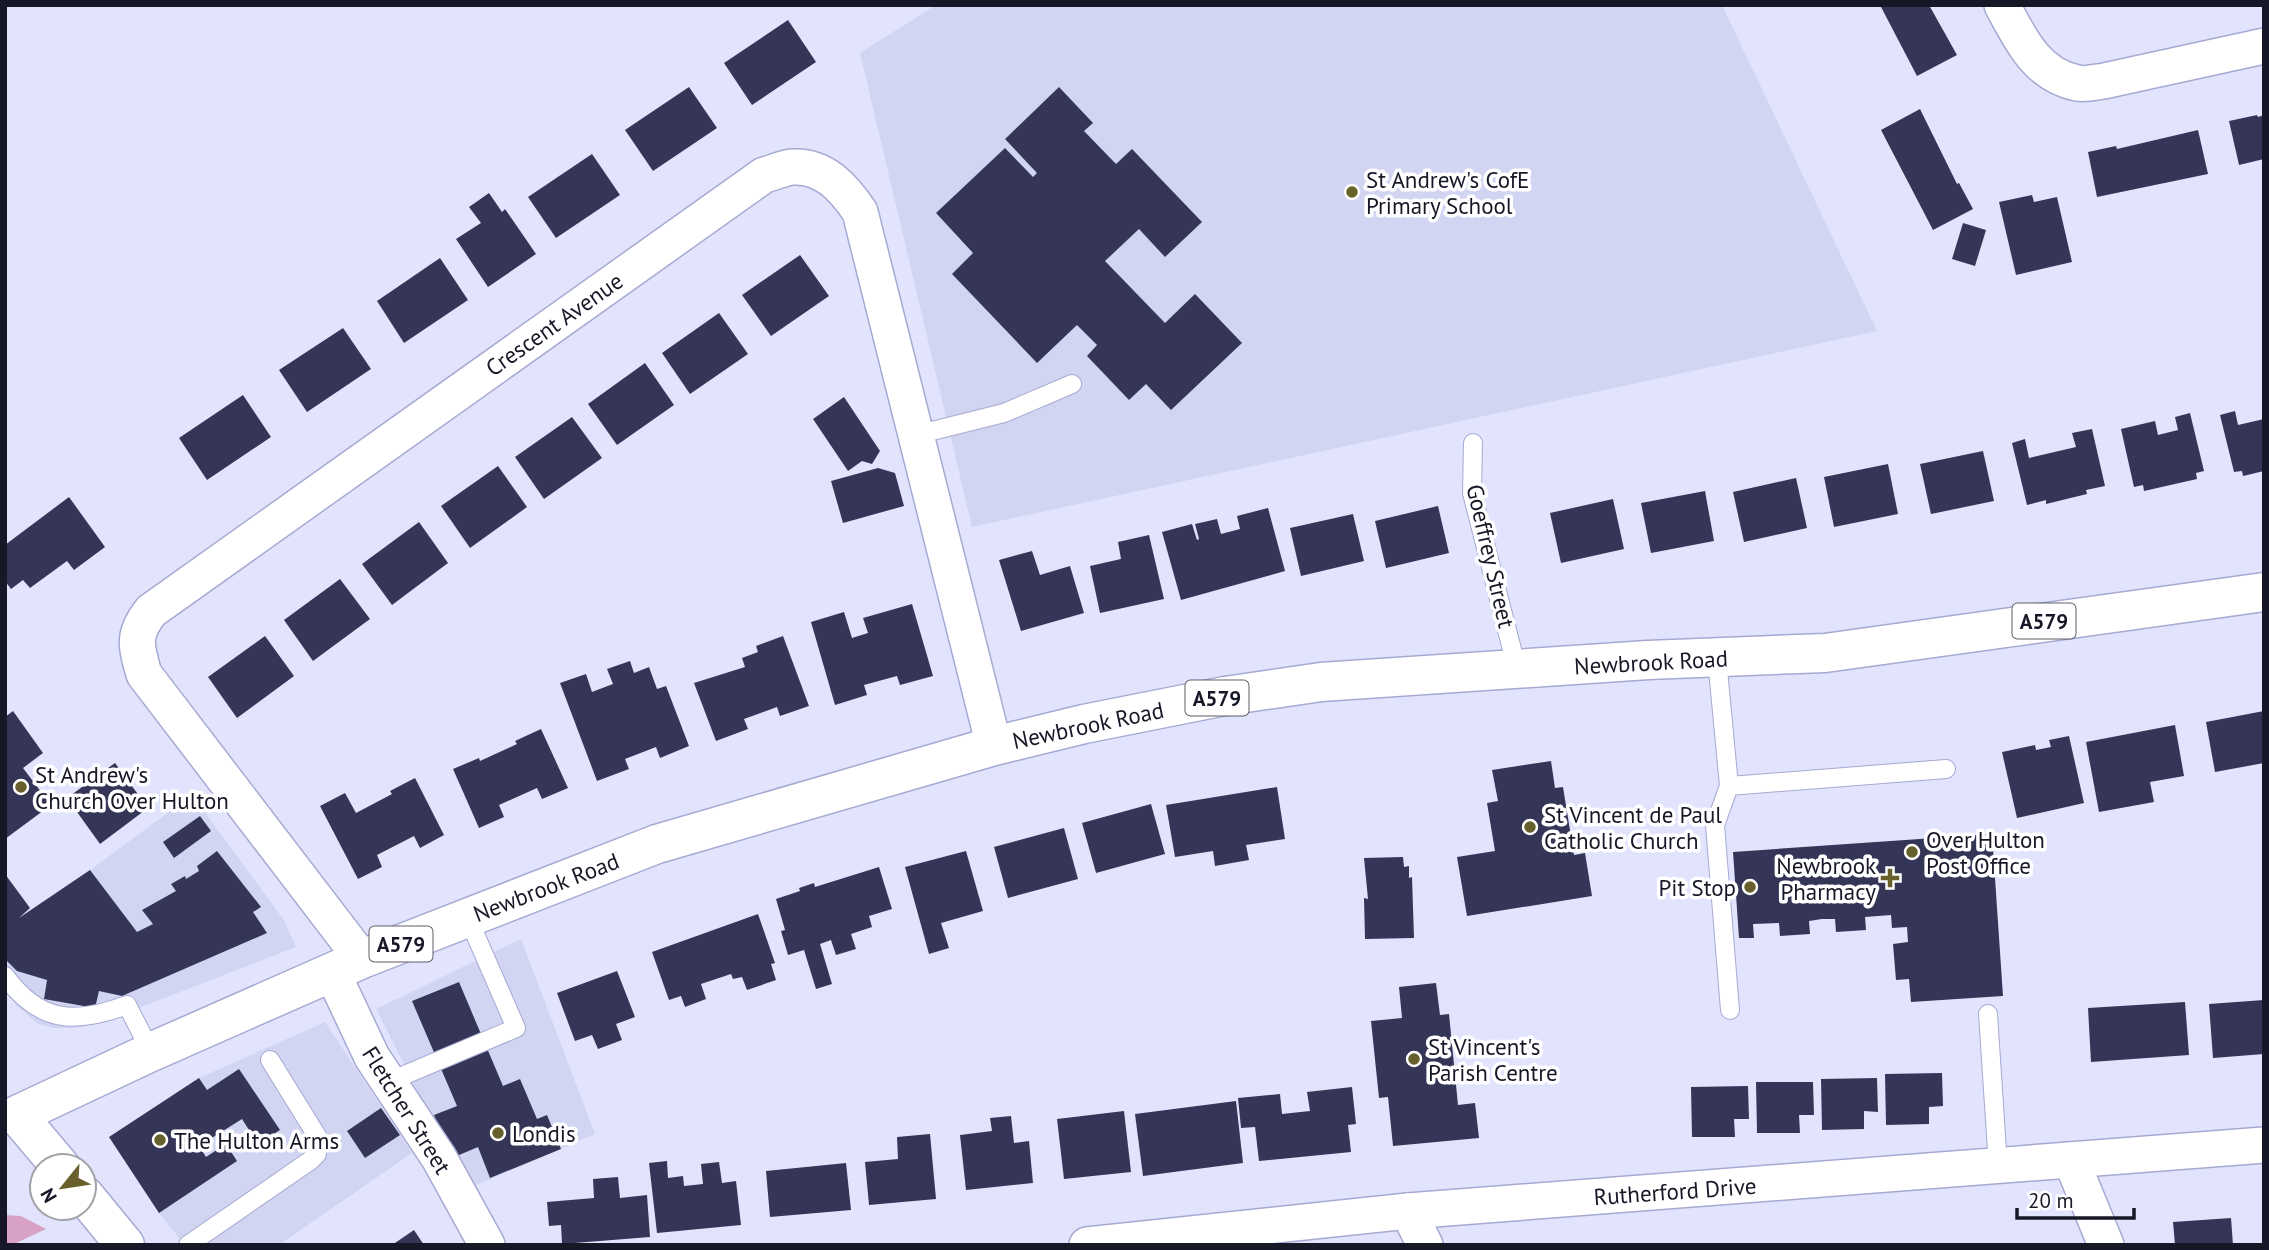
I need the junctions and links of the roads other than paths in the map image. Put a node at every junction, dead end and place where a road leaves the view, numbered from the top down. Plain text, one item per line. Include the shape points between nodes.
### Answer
1 (2002, 5) edge
2 (2264, 46) edge
3 (1072, 384) dead end
4 (916, 435) junction
5 (1473, 443) dead end
6 (2264, 592) edge
7 (1717, 659) junction
8 (1517, 669) junction
9 (994, 746) junction
10 (1946, 769) dead end
11 (1729, 786) junction
12 (468, 918) junction
13 (347, 966) junction
14 (5, 976) edge
15 (1730, 1010) dead end
16 (1988, 1014) dead end
17 (151, 1052) junction
18 (270, 1060) dead end
19 (388, 1082) junction
20 (2264, 1145) edge
21 (48, 1152) edge
22 (2071, 1160) junction
23 (1998, 1166) junction
24 (1408, 1211) junction
25 (98, 1212) edge
26 (125, 1245) edge
27 (188, 1245) edge
28 (487, 1245) edge
29 (1087, 1245) edge
30 (1425, 1245) edge
31 (2106, 1245) edge

1 - 2 street via 2035,60 2078,84
3 - 4 lane via 1004,413
4 - 9 street, Crescent Avenue
4 - 13 street, Crescent Avenue via 860,212 845,190 820,171 792,167 764,175 151,611 138,627 136,649 144,674
5 - 8 lane, Goeffrey Street via 1472,493
6 - 7 highway, Newbrook Road / A579 via 1825,653
7 - 8 highway, Newbrook Road / A579
7 - 11 lane
8 - 9 highway, Newbrook Road / A579 via 1321,682 1225,696
9 - 12 highway, Newbrook Road / A579 via 657,844
10 - 11 lane
11 - 15 lane via 1714,825
12 - 13 highway, Newbrook Road / A579
12 - 19 lane via 516,1028
13 - 17 highway, Newbrook Road / A579
13 - 19 street, Fletcher Street via 372,1057
14 - 17 lane via 34,1007 54,1016 75,1018 128,1005
16 - 23 lane
17 - 21 highway, Newbrook Road / A579 via 17,1115
18 - 27 lane via 317,1136 317,1154
19 - 28 street, Fletcher Street via 439,1158
20 - 22 street, Rutherford Drive
22 - 23 street, Rutherford Drive
22 - 31 street
23 - 24 street, Rutherford Drive
24 - 29 street, Rutherford Drive
24 - 30 street
25 - 26 highway

